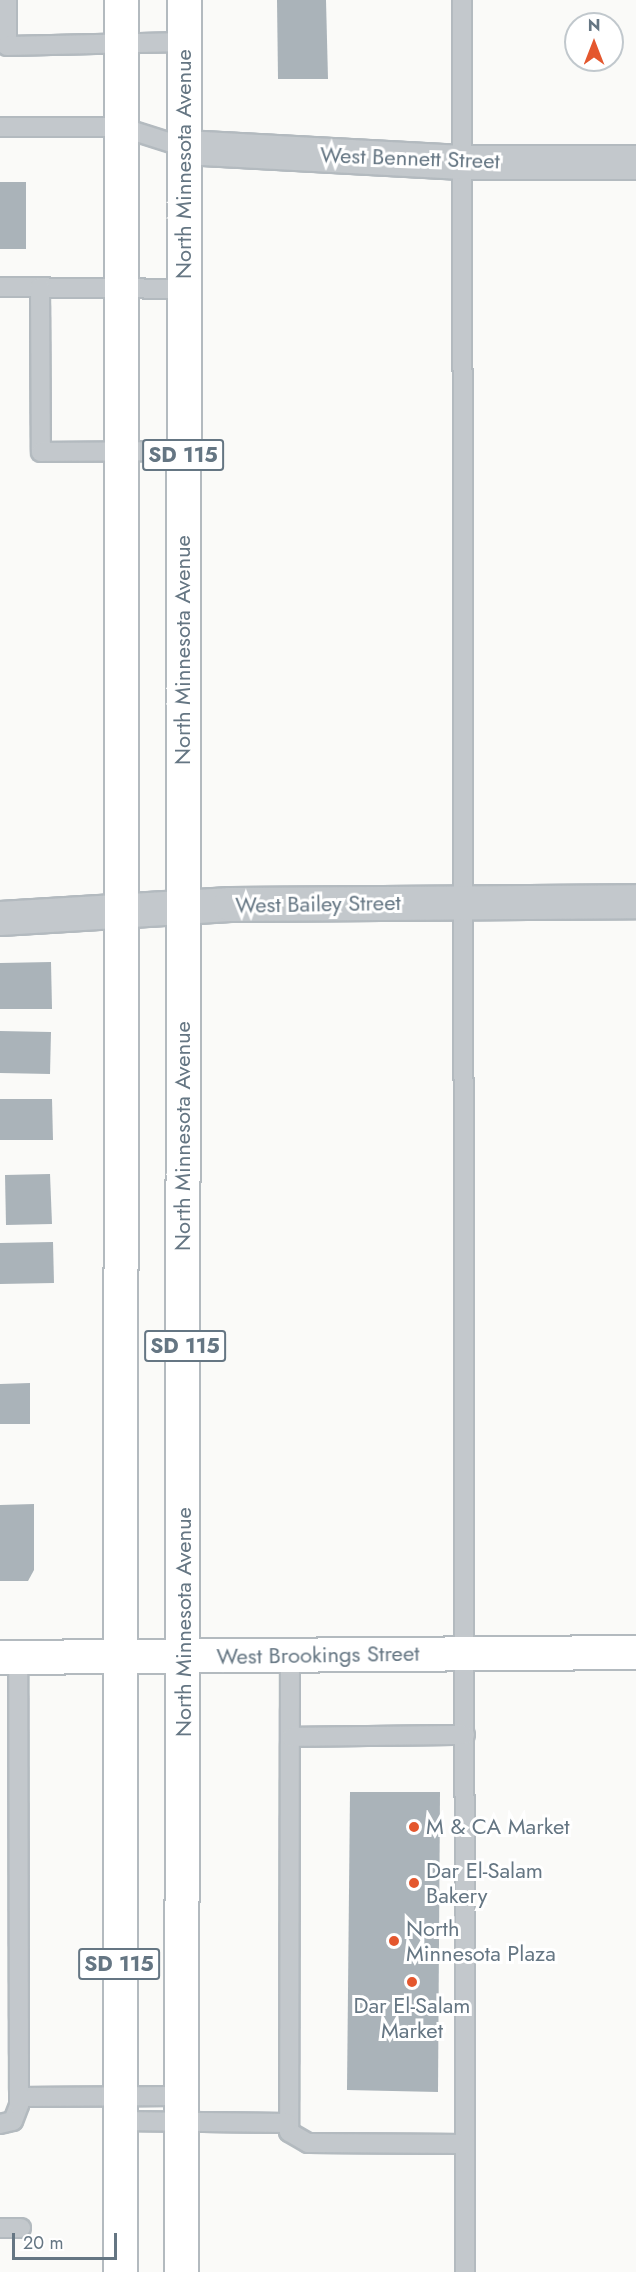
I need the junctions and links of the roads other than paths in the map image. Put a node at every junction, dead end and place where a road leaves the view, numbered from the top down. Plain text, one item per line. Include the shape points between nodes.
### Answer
1 (7, 0) edge
2 (121, 0) edge
3 (184, 0) edge
4 (462, 0) edge
5 (184, 42) junction
6 (121, 43) junction
7 (0, 127) edge
8 (121, 127) junction
9 (184, 147) junction
10 (462, 162) junction
11 (636, 162) edge
12 (0, 287) edge
13 (40, 287) junction
14 (121, 288) junction
15 (183, 289) junction
16 (121, 451) junction
17 (183, 451) junction
18 (636, 901) edge
19 (465, 903) junction
20 (182, 910) junction
21 (121, 914) junction
22 (0, 918) edge
23 (636, 1652) edge
24 (465, 1654) junction
25 (290, 1655) junction
26 (9, 1657) edge
27 (119, 1657) junction
28 (184, 1657) junction
29 (465, 1735) junction
30 (292, 1737) junction
31 (19, 2097) junction
32 (119, 2109) junction
33 (179, 2110) junction
34 (287, 2123) junction
35 (0, 2124) edge
36 (465, 2144) junction
37 (0, 2228) edge
38 (21, 2228) dead end
39 (120, 2272) edge
40 (181, 2272) edge
41 (465, 2272) edge

1 - 6 lane via 7,46
2 - 6 main road, SD 115
3 - 5 main road, North Minnesota Avenue / SD 115
4 - 10 lane
5 - 6 lane
5 - 9 main road, North Minnesota Avenue / SD 115
6 - 8 main road, SD 115
7 - 8 lane
8 - 9 lane
8 - 14 main road, SD 115
9 - 10 street, West Bennett Street
9 - 15 main road, North Minnesota Avenue / SD 115
10 - 11 street, West Bennett Street
10 - 19 lane
12 - 13 lane
13 - 14 lane
13 - 16 lane via 41,452
14 - 15 lane
14 - 16 main road, SD 115
15 - 17 main road, North Minnesota Avenue / SD 115
16 - 17 lane
16 - 21 main road, SD 115
17 - 20 main road, North Minnesota Avenue / SD 115
18 - 19 street, West Bailey Street
19 - 20 street, West Bailey Street via 230,904
19 - 24 lane
20 - 21 street, West Bailey Street
20 - 28 main road, North Minnesota Avenue / SD 115
21 - 22 street, West Bailey Street
21 - 27 main road, SD 115
23 - 24 main road, West Brookings Street
24 - 25 main road, West Brookings Street
24 - 29 lane
25 - 28 main road, West Brookings Street
25 - 30 lane
26 - 27 main road, West Brookings Street
26 - 31 lane
27 - 28 main road, West Brookings Street
27 - 32 main road, SD 115
28 - 33 main road, North Minnesota Avenue / SD 115
29 - 30 lane
29 - 36 lane
30 - 34 lane
31 - 32 lane
31 - 35 lane via 16,2116
32 - 33 lane
32 - 33 lane
32 - 39 main road, SD 115
33 - 34 lane
33 - 40 main road, North Minnesota Avenue / SD 115
34 - 36 lane via 289,2132 308,2143
36 - 41 lane
37 - 38 lane

